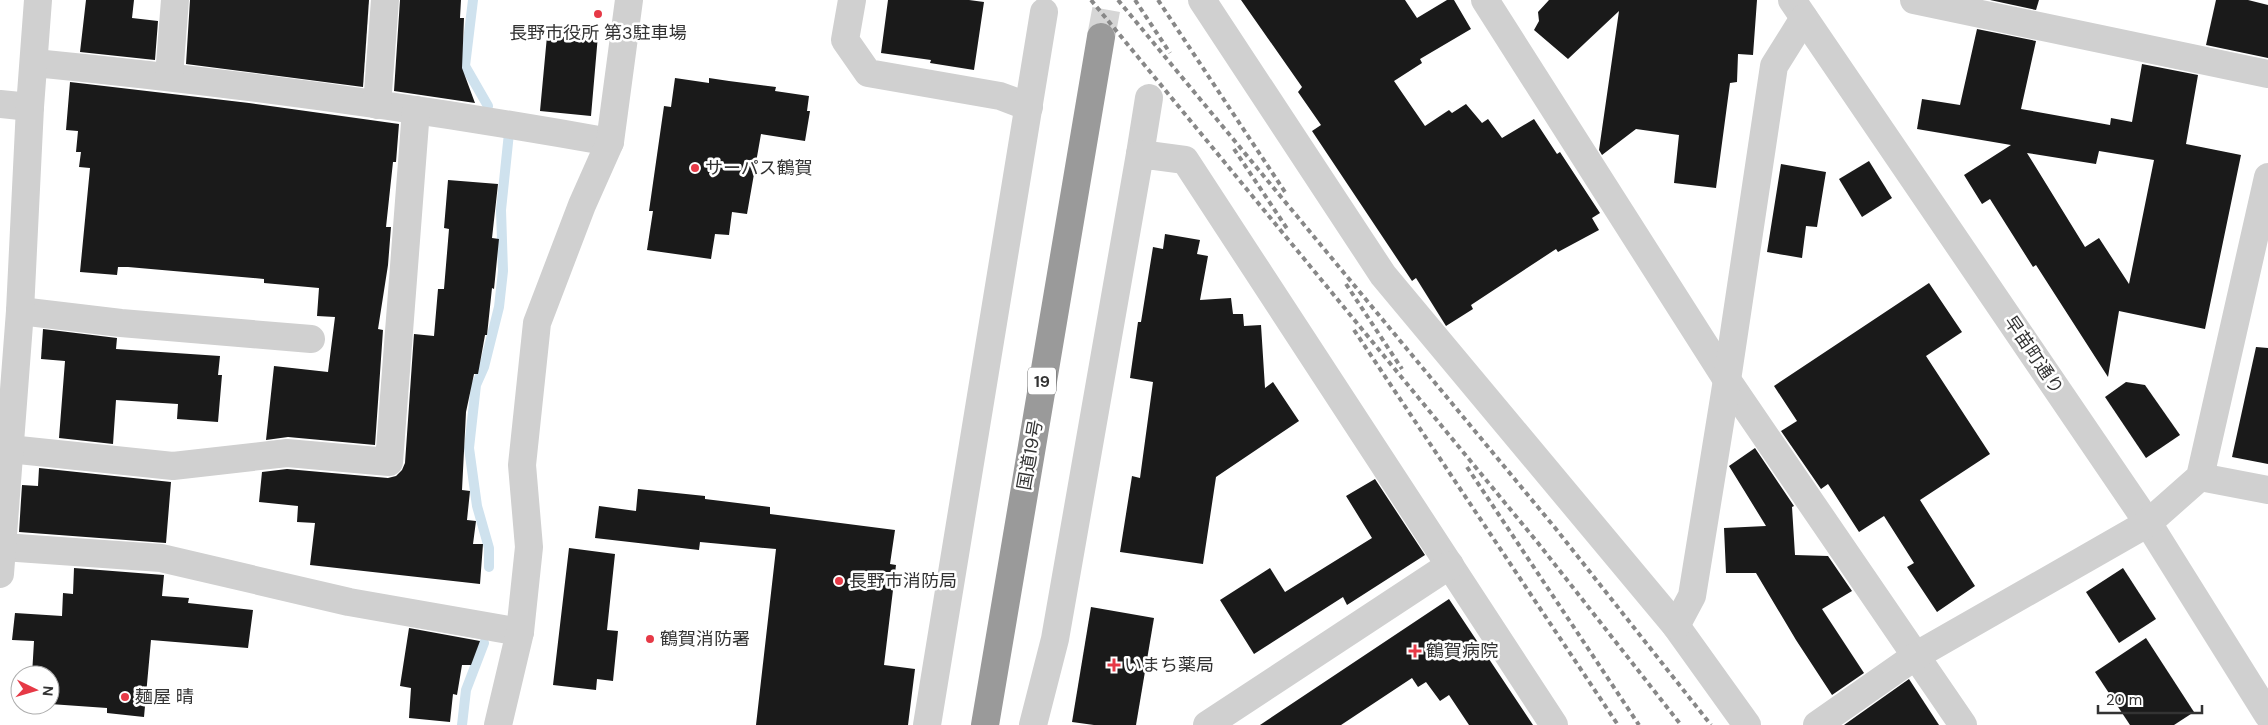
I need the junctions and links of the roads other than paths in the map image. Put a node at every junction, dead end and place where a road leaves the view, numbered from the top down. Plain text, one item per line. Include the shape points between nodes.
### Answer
1 (38, 0) edge
2 (175, 0) edge
3 (386, 0) edge
4 (629, 0) edge
5 (852, 0) edge
6 (1202, 0) edge
7 (1485, 0) edge
8 (1914, 0) edge
9 (1798, 9) edge
10 (1044, 12) dead end
11 (1101, 37) tunnel mouth
12 (34, 63) junction
13 (2268, 74) edge
14 (169, 76) junction
15 (1149, 98) dead end
16 (0, 104) edge
17 (377, 105) junction
18 (30, 107) junction
19 (1029, 107) junction
20 (416, 110) junction
21 (610, 142) junction
22 (1140, 154) junction
23 (2268, 177) edge
24 (20, 311) junction
25 (311, 339) dead end
26 (8, 363) edge
27 (1728, 380) junction
28 (9, 449) junction
29 (2200, 477) junction
30 (2268, 490) edge
31 (2148, 523) junction
32 (3, 547) junction
33 (1450, 565) junction
34 (0, 574) edge
35 (1676, 626) junction
36 (520, 632) junction
37 (1917, 655) junction
38 (2268, 714) edge
39 (498, 725) edge
40 (927, 725) edge
41 (985, 725) edge
42 (1032, 725) edge
43 (1208, 725) edge
44 (1554, 725) edge
45 (1747, 725) edge
46 (1816, 725) edge
47 (1963, 725) edge

1 - 12 street
2 - 14 street
3 - 17 street
4 - 21 street
5 - 19 street via 845,40 868,73 1000,96
6 - 35 street via 1383,275
7 - 27 street
8 - 13 street
9 - 27 street via 1774,66
9 - 31 street, 早苗町通り
10 - 19 street
11 - 41 highway, 国道19号 / 19
12 - 14 street
12 - 18 street
14 - 17 street
15 - 22 street
16 - 18 street
17 - 20 street
18 - 24 street
19 - 40 street
20 - 21 street
20 - 28 street via 390,462 287,452 173,466
21 - 36 street via 537,323 522,465 529,546
22 - 33 street via 1185,160
22 - 42 street via 1055,639
23 - 29 street
24 - 25 street
24 - 26 street
26 - 28 street
27 - 35 street via 1692,596
27 - 37 street
28 - 32 street
29 - 30 street
29 - 31 street
31 - 37 street
31 - 38 street, 早苗町通り
32 - 34 street
32 - 36 street via 162,558 349,602
33 - 43 street
33 - 44 street
35 - 45 street
36 - 39 street
37 - 46 street
37 - 47 street

